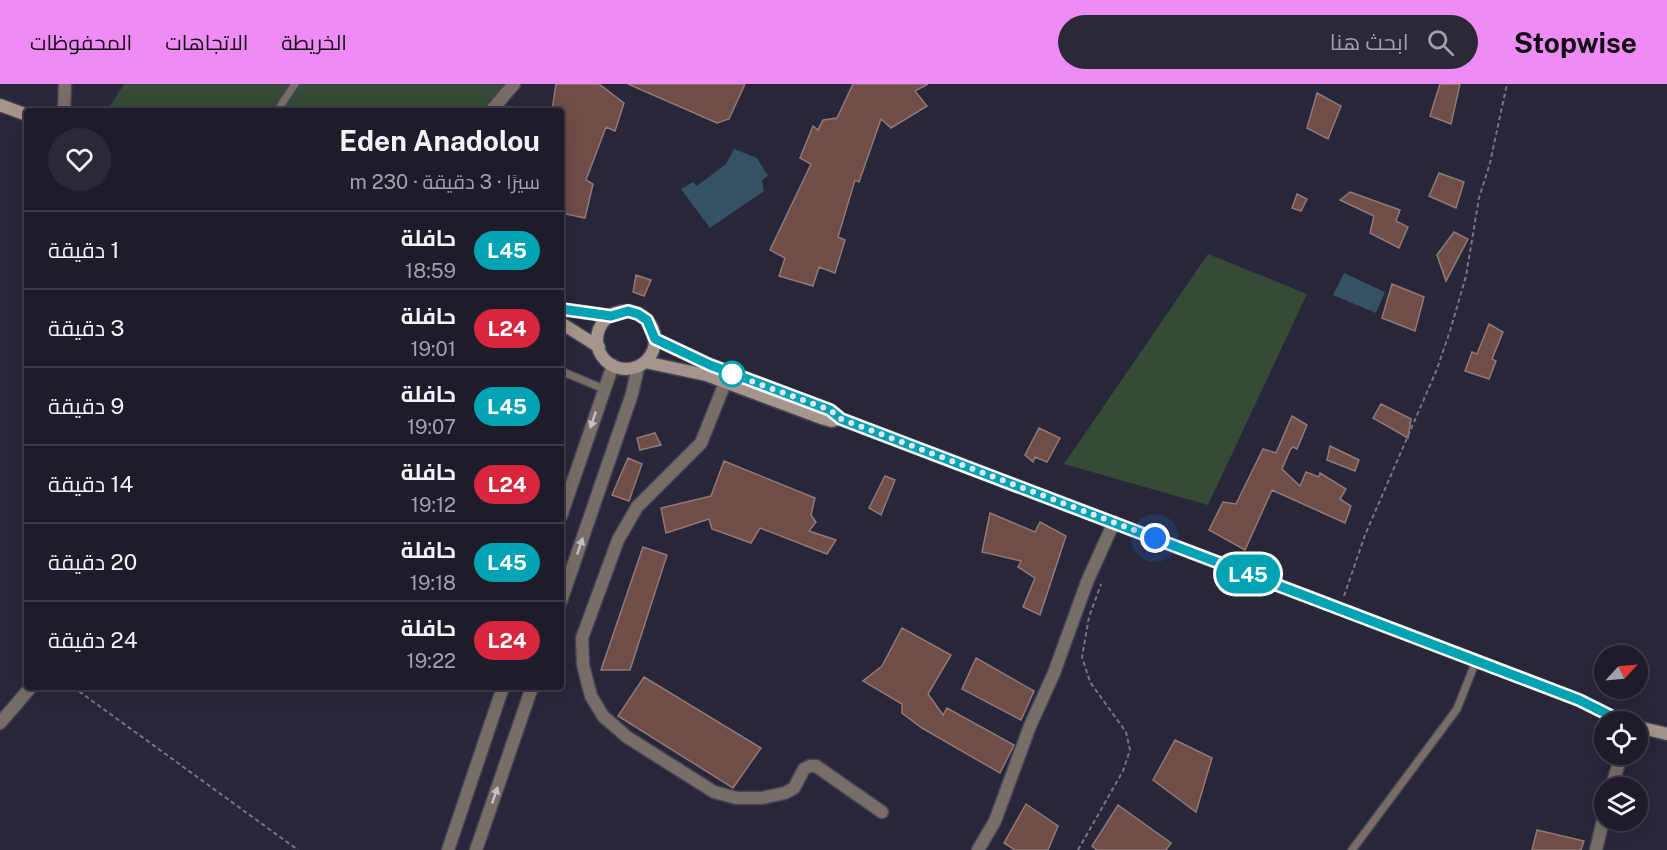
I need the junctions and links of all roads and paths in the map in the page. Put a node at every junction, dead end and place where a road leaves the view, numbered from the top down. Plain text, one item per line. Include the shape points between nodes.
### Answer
1 (65, 84) edge
2 (295, 84) edge
3 (514, 84) edge
4 (1507, 84) edge
5 (0, 105) edge
6 (64, 108) edge
7 (279, 108) edge
8 (494, 108) edge
9 (24, 115) edge
10 (564, 309) edge
11 (611, 316) junction
12 (564, 325) edge
13 (655, 339) junction
14 (598, 347) junction
15 (642, 364) junction
16 (613, 365) junction
17 (564, 372) edge
18 (725, 383) junction
19 (604, 389) junction
20 (839, 418) junction
21 (564, 507) edge
22 (1114, 522) junction
23 (1104, 577) dead end
24 (564, 592) edge
25 (1340, 609) junction
26 (1476, 661) junction
27 (28, 690) edge
28 (78, 690) edge
29 (502, 690) edge
30 (531, 690) edge
31 (1601, 711) edge
32 (0, 723) edge
33 (1648, 729) edge
34 (1667, 734) edge
35 (882, 812) dead end
36 (1600, 831) edge
37 (298, 850) edge
38 (448, 850) edge
39 (476, 850) edge
40 (978, 850) edge
41 (1078, 850) edge
42 (1352, 850) edge
43 (1596, 850) edge

1 - 6 street
2 - 7 lane
3 - 8 street
4 - 25 path via 1479,198 1466,276 1447,340 1362,544
5 - 9 main road
10 - 11 main road
11 - 13 main road via 628,311 638,314 647,320
11 - 14 main road via 599,330
12 - 14 main road
13 - 15 main road via 653,351
13 - 20 main road via 710,365 830,410
14 - 16 main road
15 - 16 main road via 628,369
15 - 18 main road via 686,369
24 -> 15 street
16 - 19 street
17 - 19 lane
18 - 20 main road via 820,418
18 - 35 street via 701,443 637,507 618,540 582,638 583,665 591,696 603,716 627,737 714,792 737,798 785,793 794,788 804,769 816,766
19 -> 21 street
20 - 22 main road
22 - 25 main road
22 - 40 street via 995,821
23 - 41 path via 1089,617 1082,657 1090,682 1126,732 1130,750 1123,771
25 - 26 main road
26 - 31 main road
26 - 42 lane via 1457,709
27 - 32 street
28 - 37 path
29 - 38 street
39 -> 30 street
33 - 34 main road
36 - 43 street

